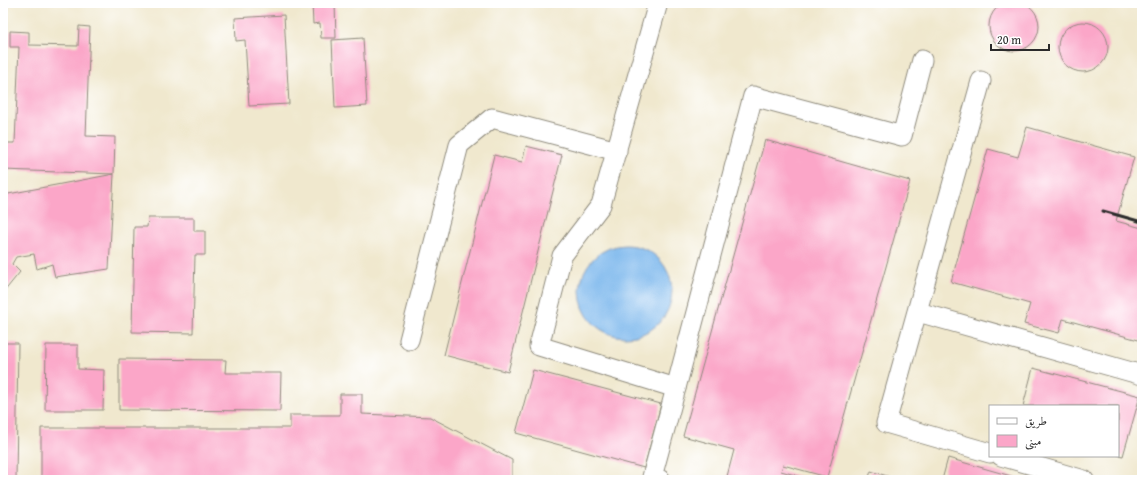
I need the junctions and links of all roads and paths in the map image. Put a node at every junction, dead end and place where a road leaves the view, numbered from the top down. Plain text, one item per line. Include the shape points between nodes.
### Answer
1 (658, 3) edge
2 (922, 60) dead end
3 (981, 81) dead end
4 (617, 151) junction
5 (918, 312) junction
6 (409, 340) dead end
7 (1142, 375) edge
8 (676, 388) junction
9 (989, 453) edge
10 (1004, 457) edge
11 (661, 480) edge
12 (1084, 480) edge

1 - 4 lane
2 - 8 lane via 902,136 753,96
3 - 5 lane
4 - 6 lane via 492,118 459,145
4 - 8 lane via 601,205 562,256 540,346
5 - 7 lane
5 - 9 lane via 886,423
8 - 11 lane via 652,477
10 - 12 lane

